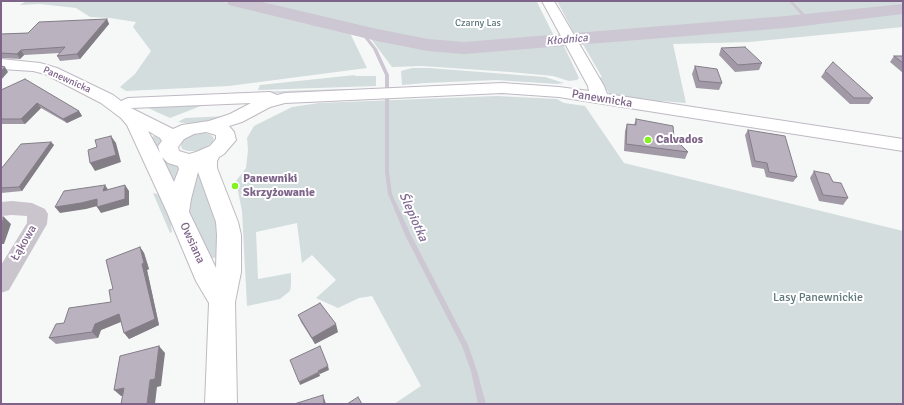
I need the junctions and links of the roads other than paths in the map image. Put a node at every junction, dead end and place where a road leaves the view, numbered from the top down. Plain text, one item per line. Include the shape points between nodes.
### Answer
1 (548, 1) edge
2 (1, 64) edge
3 (292, 98) junction
4 (599, 98) junction
5 (128, 108) junction
6 (211, 130) junction
7 (171, 141) junction
8 (903, 145) edge
9 (210, 154) junction
10 (182, 160) junction
11 (1, 209) edge
12 (178, 212) junction
13 (230, 254) junction
14 (200, 261) junction
15 (1, 284) edge
16 (222, 302) junction
17 (222, 404) edge

1 - 4 street via 596,86
2 - 5 street, Panewnicka via 34,66 51,71
3 - 4 street, Panewnicka via 502,88
3 - 5 street via 270,97
3 - 6 street, Panewnicka via 231,131
4 - 8 street, Panewnicka
5 - 6 street, Panewnicka via 178,125
5 - 7 street, Panewnicka via 169,135
5 - 12 street
6 - 7 street via 178,135
6 - 9 street via 222,146
7 - 10 street via 168,146 170,154
9 - 10 street
9 - 13 street via 207,168 227,222
10 - 12 street, Owsiana via 187,163 189,169
11 - 15 street, Łąkowa via 32,210 38,214 37,224
12 - 14 street, Owsiana
13 - 14 street via 210,264
13 - 16 street
14 - 16 street, Owsiana
16 - 17 street

